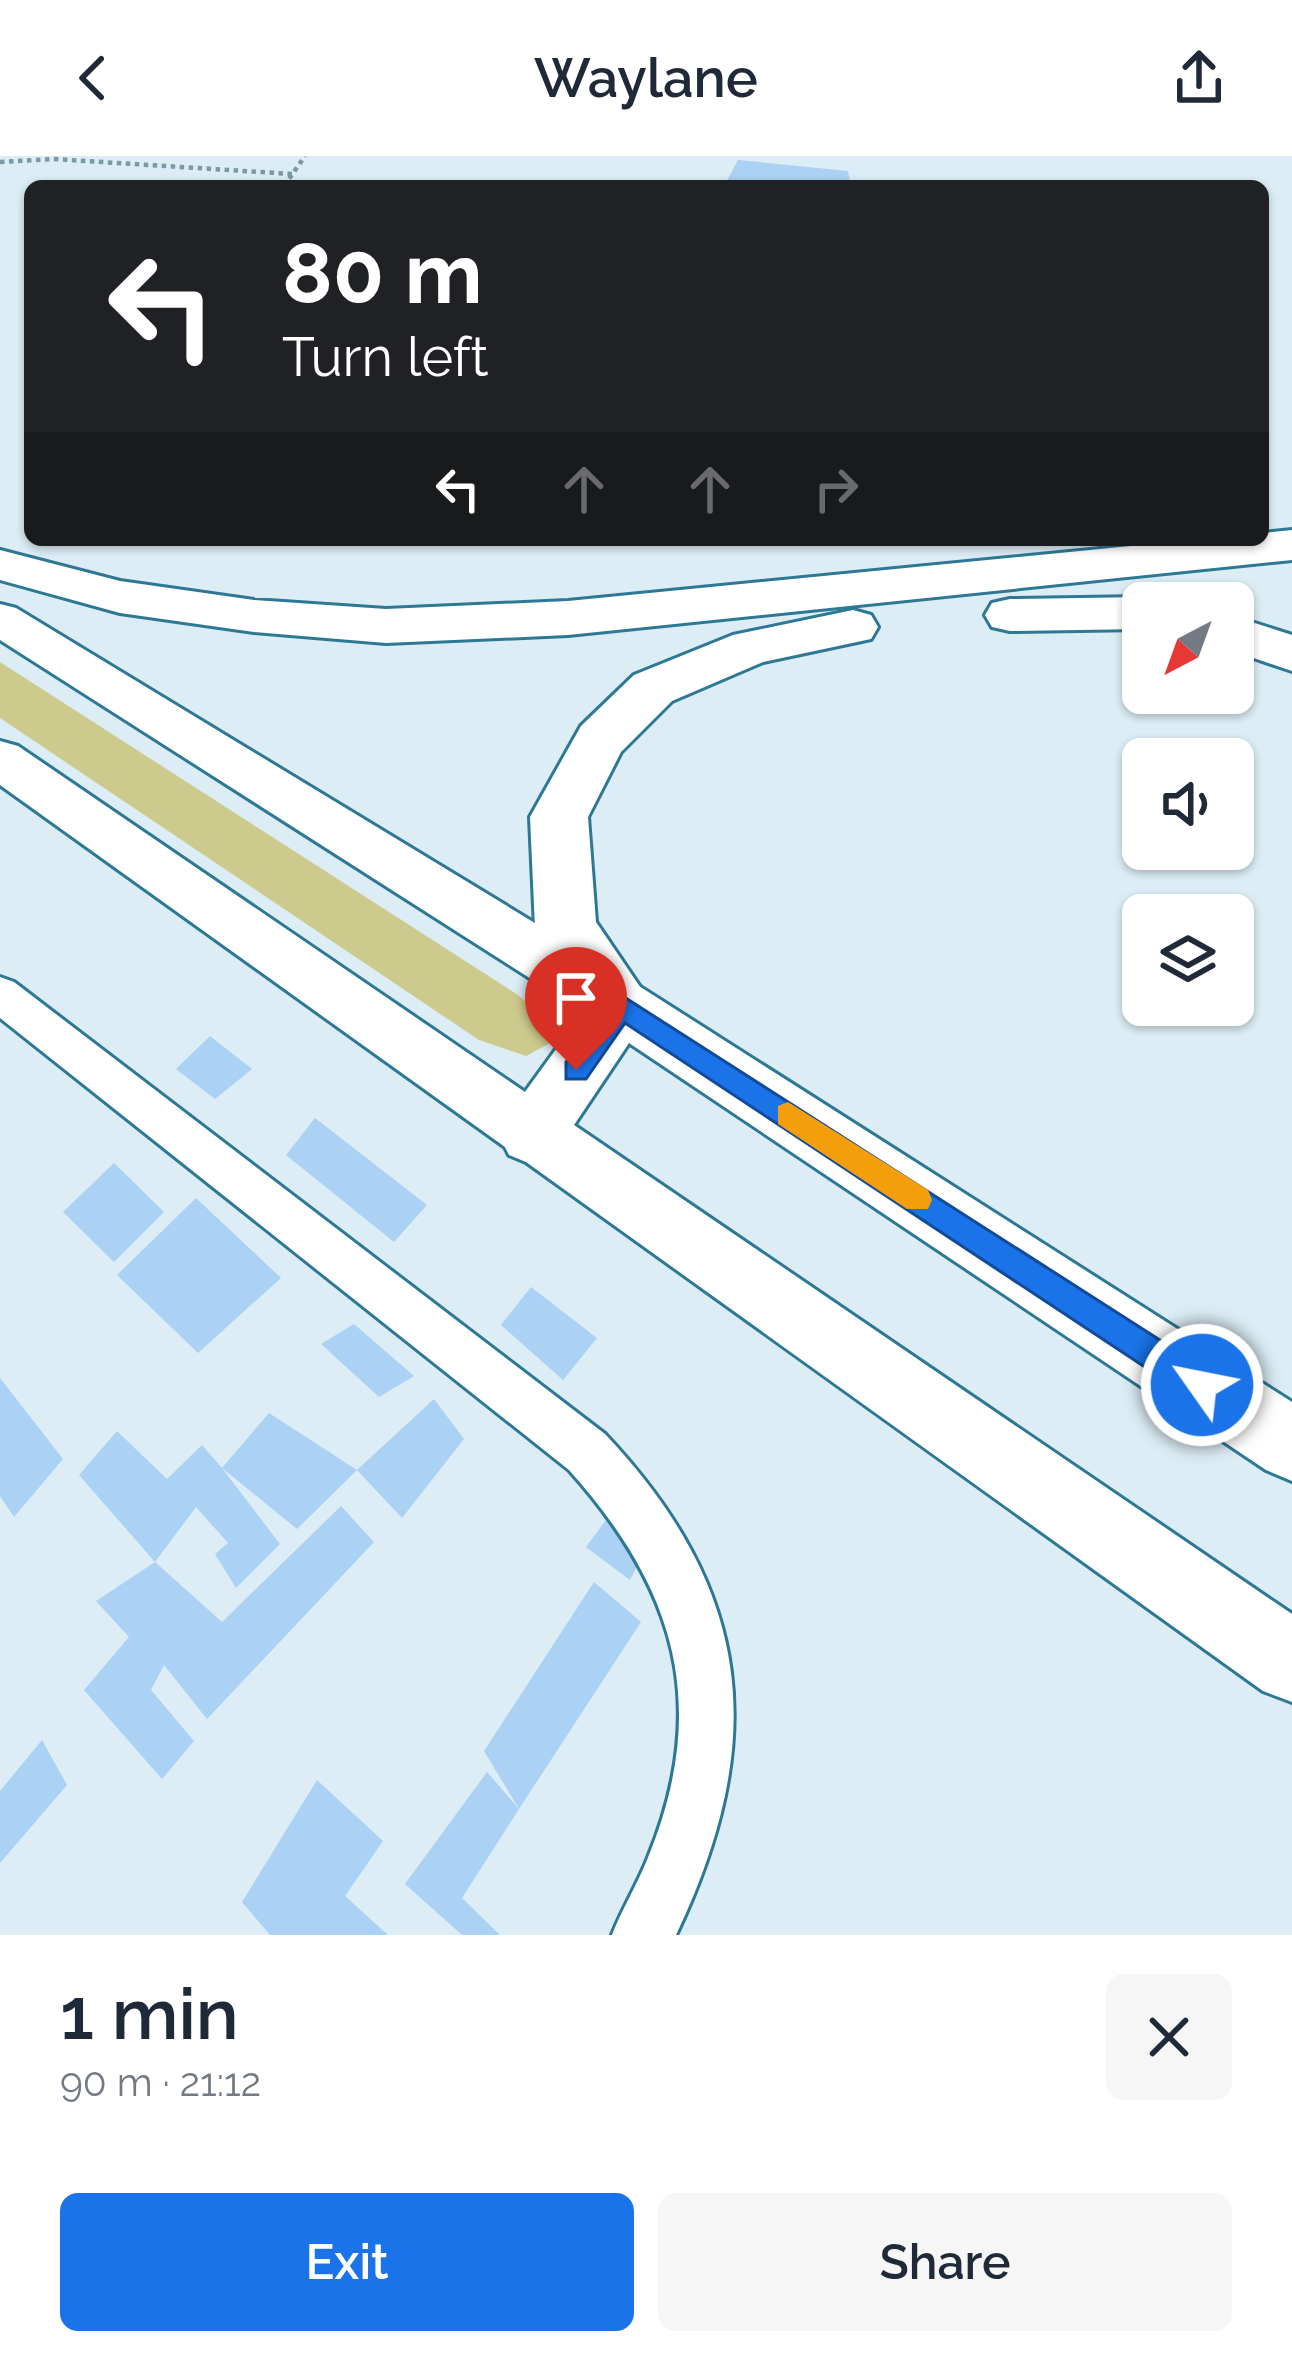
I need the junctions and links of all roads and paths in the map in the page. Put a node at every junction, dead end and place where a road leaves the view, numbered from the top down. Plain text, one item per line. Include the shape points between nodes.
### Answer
1 (305, 156) edge
2 (0, 162) edge
3 (292, 175) junction
4 (288, 180) edge
5 (1292, 545) edge
6 (0, 565) edge
7 (1122, 614) edge
8 (0, 619) edge
9 (1254, 640) edge
10 (1292, 654) edge
11 (0, 759) edge
12 (0, 994) edge
13 (621, 1006) junction
14 (531, 1135) junction
15 (1286, 1440) edge
16 (1292, 1661) edge
17 (643, 1935) edge

1 - 3 path
2 - 3 path via 54,158
3 - 4 path
5 - 6 highway via 568,618 386,626 120,597
7 - 13 highway via 854,627 751,647 653,688 599,740 559,817 566,928
8 - 13 main road
9 - 10 highway
11 - 14 main road
12 - 17 street via 586,1452 631,1492 655,1527 692,1607 706,1678 689,1834
13 - 14 main road
13 - 15 main road
14 - 16 main road

